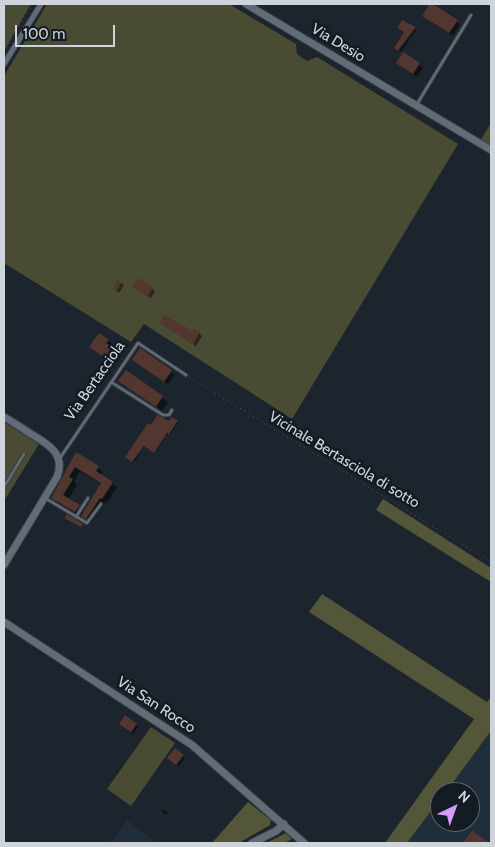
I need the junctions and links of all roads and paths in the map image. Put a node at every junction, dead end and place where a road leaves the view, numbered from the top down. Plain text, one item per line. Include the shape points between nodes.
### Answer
1 (33, 4) edge
2 (41, 4) edge
3 (246, 4) edge
4 (471, 16) dead end
5 (4, 52) edge
6 (4, 64) edge
7 (416, 105) junction
8 (491, 150) edge
9 (186, 375) joint
10 (111, 382) junction
11 (172, 410) dead end
12 (4, 417) edge
13 (24, 454) dead end
14 (59, 459) junction
15 (4, 487) edge
16 (88, 498) dead end
17 (43, 500) junction
18 (101, 504) dead end
19 (76, 517) junction
20 (491, 562) edge
21 (4, 565) edge
22 (4, 622) edge
23 (284, 824) junction
24 (252, 843) edge
25 (304, 843) edge

1 - 5 path
2 - 6 street
3 - 7 street, Via Desio
4 - 7 lane
7 - 8 street, Via Desio
9 - 10 lane, Via Bertacciola via 138,343
9 - 20 path, Vicinale Bertasciola di sotto
10 - 11 lane via 163,415
10 - 14 lane, Via Bertacciola
12 - 14 street via 49,445
13 - 15 lane
14 - 17 street, Via Bertacciola via 58,475
16 - 19 lane
17 - 19 lane
17 - 21 street
18 - 19 lane via 89,523
22 - 23 street, Via San Rocco via 192,745
23 - 24 street
23 - 25 street, Via San Rocco

